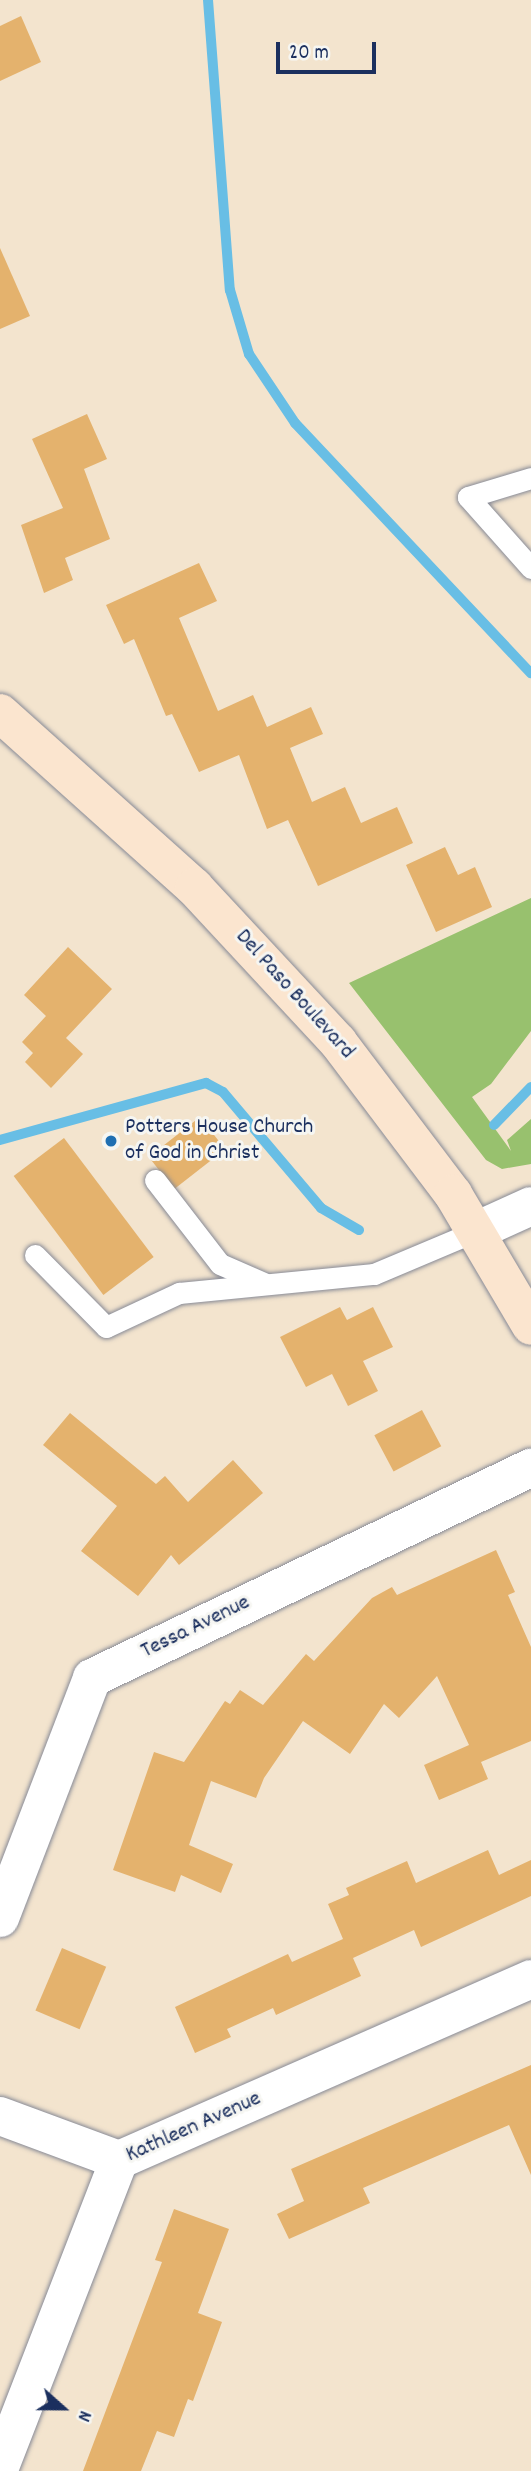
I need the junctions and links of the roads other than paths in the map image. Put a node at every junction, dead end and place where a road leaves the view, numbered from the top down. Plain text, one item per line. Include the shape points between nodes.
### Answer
1 (531, 478) edge
2 (531, 568) edge
3 (0, 713) edge
4 (155, 1180) dead end
5 (531, 1206) edge
6 (477, 1231) junction
7 (35, 1255) dead end
8 (266, 1283) junction
9 (531, 1326) edge
10 (531, 1468) edge
11 (0, 1918) edge
12 (531, 1979) edge
13 (0, 2116) edge
14 (118, 2160) junction
15 (0, 2467) edge

1 - 2 lane via 468,497
3 - 6 main road, Del Paso Boulevard via 194,887 305,1003 407,1130
4 - 8 lane via 220,1264
5 - 6 street
6 - 8 lane via 374,1274
6 - 9 main road, Del Paso Boulevard
7 - 8 lane via 106,1327 179,1293
10 - 11 street, Tessa Avenue via 92,1678
12 - 14 street, Kathleen Avenue
13 - 14 street
14 - 15 street, Kathleen Avenue

